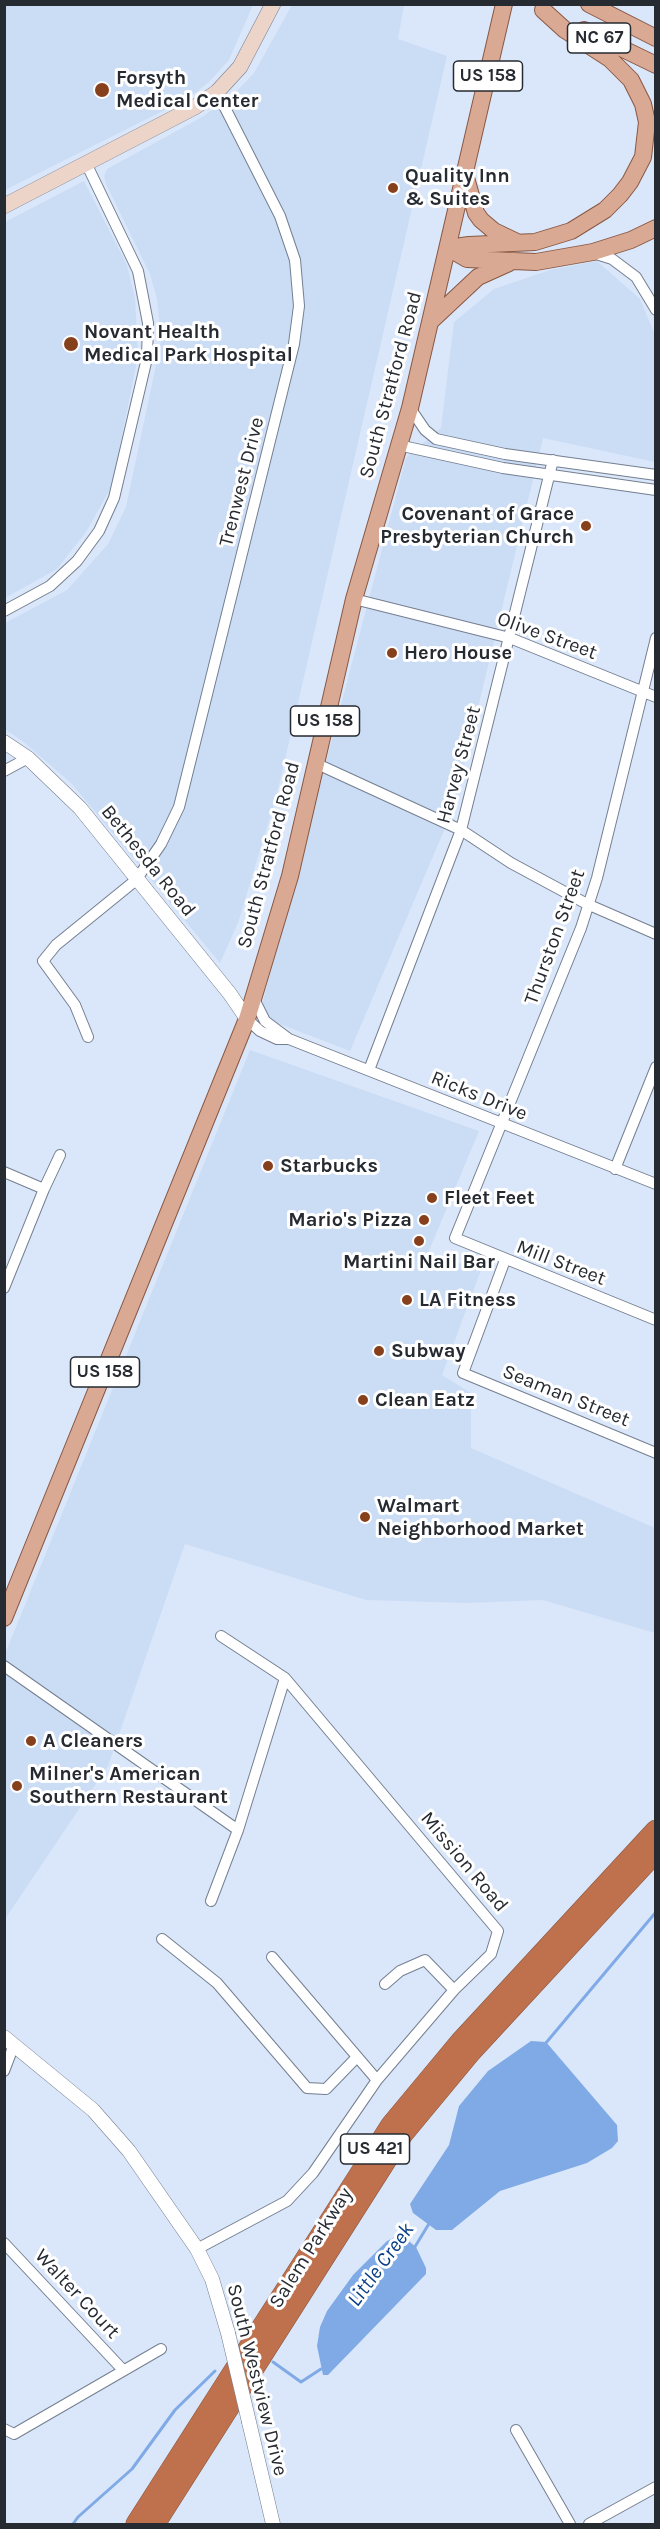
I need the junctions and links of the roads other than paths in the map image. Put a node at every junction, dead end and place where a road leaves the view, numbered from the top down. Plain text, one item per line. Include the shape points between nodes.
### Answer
1 (273, 4) edge
2 (504, 4) edge
3 (589, 4) edge
4 (539, 7) edge
5 (656, 38) edge
6 (656, 65) edge
7 (217, 93) junction
8 (86, 163) junction
9 (465, 175) junction
10 (4, 206) edge
11 (656, 228) edge
12 (518, 243) junction
13 (448, 248) junction
14 (593, 252) junction
15 (510, 262) junction
16 (656, 310) edge
17 (431, 321) junction
18 (410, 408) junction
19 (398, 445) junction
20 (553, 460) junction
21 (552, 474) junction
22 (656, 475) edge
23 (656, 490) edge
24 (354, 599) junction
25 (4, 611) edge
26 (510, 638) junction
27 (656, 638) edge
28 (642, 691) junction
29 (656, 697) edge
30 (4, 742) edge
31 (28, 758) junction
32 (315, 763) junction
33 (4, 771) edge
34 (462, 830) junction
35 (136, 880) junction
36 (587, 904) junction
37 (656, 934) edge
38 (253, 997) junction
39 (247, 1019) junction
40 (88, 1037) dead end
41 (289, 1039) junction
42 (656, 1067) edge
43 (369, 1070) junction
44 (502, 1124) junction
45 (60, 1155) dead end
46 (615, 1169) junction
47 (4, 1172) edge
48 (656, 1184) edge
49 (44, 1189) junction
50 (455, 1238) joint
51 (505, 1260) junction
52 (4, 1288) edge
53 (656, 1320) edge
54 (656, 1453) edge
55 (4, 1617) edge
56 (221, 1636) dead end
57 (4, 1666) edge
58 (285, 1678) junction
59 (238, 1830) junction
60 (656, 1830) edge
61 (656, 1852) edge
62 (211, 1901) dead end
63 (162, 1939) dead end
64 (272, 1957) dead end
65 (385, 1984) dead end
66 (454, 1990) junction
67 (9, 2041) edge
68 (357, 2057) junction
69 (4, 2071) edge
70 (377, 2080) junction
71 (4, 2243) edge
72 (197, 2249) junction
73 (161, 2349) dead end
74 (123, 2370) junction
75 (516, 2430) dead end
76 (9, 2431) edge
77 (656, 2487) edge
78 (136, 2524) edge
79 (155, 2524) edge
80 (273, 2524) edge
81 (570, 2524) edge
82 (589, 2524) edge

1 - 7 main road via 240,67
2 - 9 main road, South Stratford Road / US 158
3 - 5 main road, NC 67
4 - 6 main road, NC 67
4 - 12 main road via 565,30 610,59 631,80 646,113 646,144 630,182 605,210 560,235
7 - 8 main road
7 - 35 street, Trenwest Drive via 280,216 295,260 299,306 290,365 192,766 166,835
8 - 10 main road
8 - 25 street via 138,271 148,323 144,375 114,498 99,531 77,561 50,586
9 - 12 main road via 481,220
9 - 13 main road, South Stratford Road / US 158
11 - 14 main road
12 - 13 main road
13 - 15 main road via 467,259
13 - 17 main road, South Stratford Road / US 158
14 - 15 main road via 536,262
14 - 16 street via 612,259 636,277
15 - 17 main road via 478,277
17 - 18 main road, South Stratford Road / US 158
18 - 19 main road, South Stratford Road / US 158
18 - 20 street via 436,439
19 - 21 street
19 - 24 main road, South Stratford Road / US 158
20 - 21 street, Harvey Street
20 - 22 street
21 - 23 street
21 - 26 street, Harvey Street
24 - 26 street, Olive Street
24 - 32 main road, South Stratford Road / US 158
26 - 28 street, Olive Street
26 - 34 street, Harvey Street
27 - 28 street, Thurston Street
28 - 29 street, Olive Street
28 - 36 street, Thurston Street via 597,878
30 - 31 street, Bethesda Road
31 - 33 street
31 - 35 street, Bethesda Road via 80,808
32 - 34 street
32 - 38 main road, South Stratford Road / US 158 via 290,876
34 - 36 street via 511,863
34 - 43 street, Harvey Street
35 - 39 street, Bethesda Road
35 - 40 street, Trenwest Drive via 56,945 43,961 75,1005
36 - 37 street
36 - 44 street, Thurston Street via 581,928
38 - 39 main road, South Stratford Road / US 158
38 - 41 street, Ricks Drive via 265,1021
39 - 41 street, Ricks Drive via 260,1031 277,1039
39 - 55 main road, South Stratford Road / US 158
41 - 43 street, Ricks Drive
42 - 46 street
43 - 44 street, Ricks Drive
44 - 46 street, Ricks Drive
44 - 50 street, Thurston Street
45 - 49 street
46 - 48 street, Ricks Drive
47 - 49 street
49 - 52 street
50 - 51 street, Mill Street
51 - 53 street, Mill Street
51 - 54 street, Seaman Street via 463,1373
56 - 58 street
57 - 59 street
58 - 59 street
58 - 66 street, Mission Road via 498,1931 491,1954
59 - 62 street
60 - 78 highway, Salem Parkway / US 421 via 452,2050 391,2126
61 - 79 highway, Salem Parkway / US 421 via 448,2078 403,2134
63 - 68 street via 217,1983 307,2088 326,2089
64 - 68 street
65 - 66 street via 399,1971 425,1960
66 - 70 street, Mission Road
67 - 69 street
67 - 72 street, South Westview Drive via 93,2110 129,2151
68 - 70 street
70 - 72 street, Mission Road via 313,2173 286,2200
71 - 74 street, Walter Court
72 - 80 street, South Westview Drive, bridge via 212,2278 228,2333
73 - 74 street
74 - 76 street
75 - 81 street
77 - 82 street

